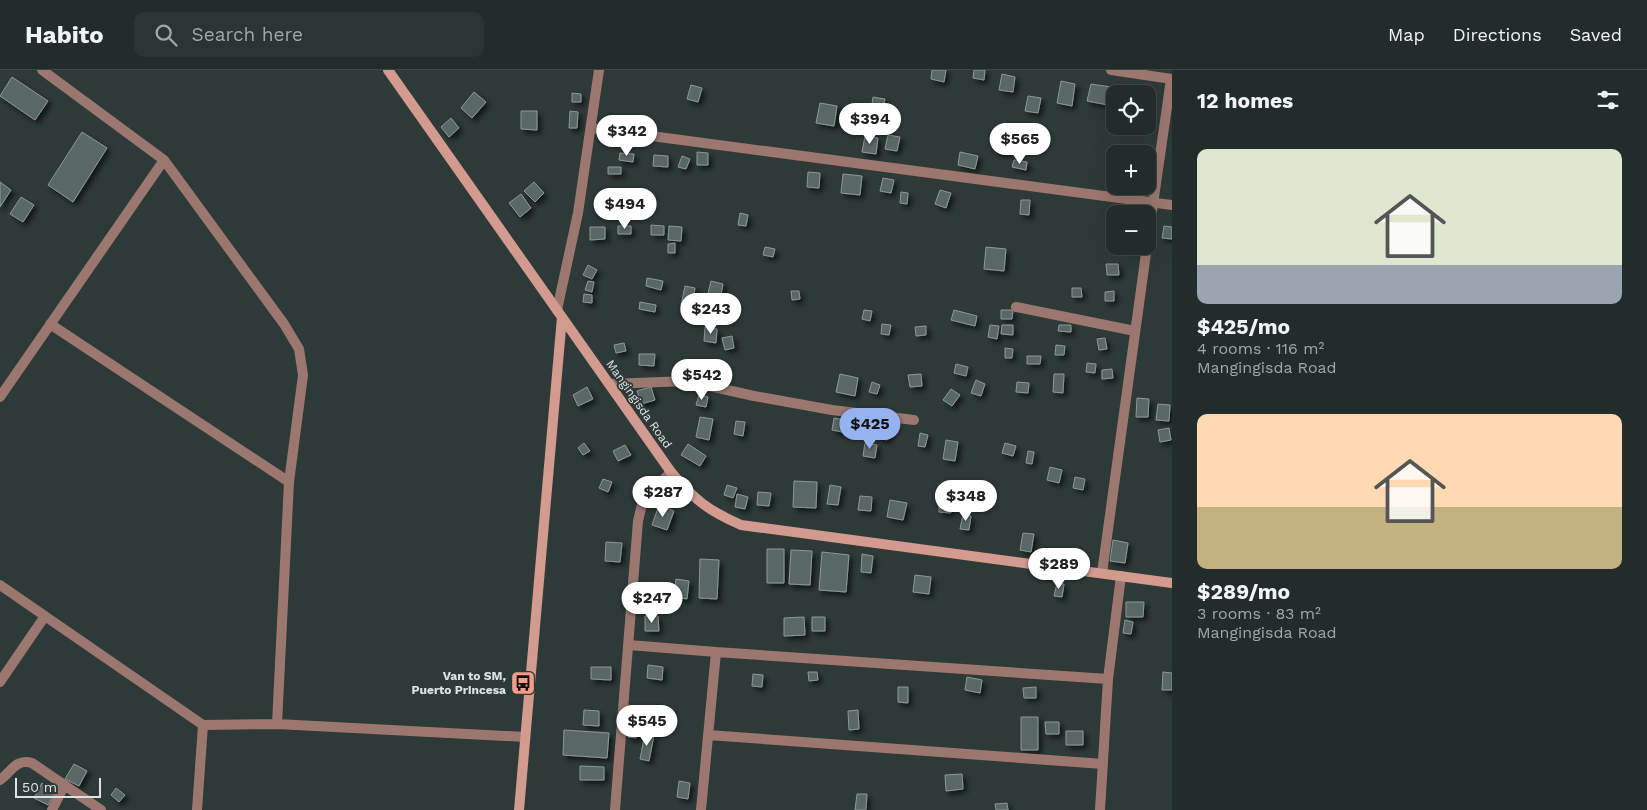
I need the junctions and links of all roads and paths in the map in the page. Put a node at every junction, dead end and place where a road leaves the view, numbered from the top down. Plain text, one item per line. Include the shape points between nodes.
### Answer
1 (42, 70) edge
2 (388, 70) edge
3 (599, 70) edge
4 (1111, 70) edge
5 (1172, 79) edge
6 (591, 128) junction
7 (164, 160) junction
8 (1152, 202) junction
9 (1152, 205) edge
10 (1172, 205) edge
11 (1145, 255) edge
12 (1016, 307) dead end
13 (559, 313) junction
14 (50, 324) junction
15 (1135, 331) junction
16 (609, 384) junction
17 (0, 397) edge
18 (914, 420) dead end
19 (671, 472) junction
20 (290, 482) junction
21 (1102, 574) junction
22 (1121, 576) junction
23 (1172, 583) edge
24 (0, 585) edge
25 (45, 616) junction
26 (629, 645) junction
27 (716, 652) junction
28 (1108, 679) junction
29 (0, 682) edge
30 (277, 724) junction
31 (202, 725) junction
32 (708, 735) junction
33 (525, 737) junction
34 (1103, 764) junction
35 (0, 783) edge
36 (64, 786) junction
37 (52, 810) edge
38 (101, 810) edge
39 (198, 810) edge
40 (519, 810) edge
41 (615, 810) edge
42 (701, 810) edge
43 (1100, 810) edge

1 - 7 street
2 - 13 street, Mangingisda Road
3 - 6 street
4 - 5 street
5 - 8 street
6 - 8 street
6 - 13 street
7 - 14 street
7 - 20 street via 299,349 302,388
8 - 9 street
8 - 10 street
11 - 15 street
12 - 15 street
13 - 16 street, Mangingisda Road
13 - 33 street
14 - 17 street
14 - 20 street
15 - 21 street
16 - 18 street via 688,381 832,410
16 - 19 street, Mangingisda Road
19 - 21 street, Mangingisda Road via 698,501 741,525
19 - 26 street via 649,492 641,505
20 - 30 street
21 - 22 street, Mangingisda Road
22 - 23 street, Mangingisda Road
22 - 28 street
24 - 25 street
25 - 29 street
25 - 31 street
26 - 27 street
26 - 41 street
27 - 28 street
27 - 32 street
28 - 34 street
30 - 31 street
30 - 33 street
31 - 39 street
32 - 34 street
32 - 42 street
33 - 40 street
34 - 43 street
35 - 36 street via 16,765 27,761
36 - 37 street
36 - 38 street

